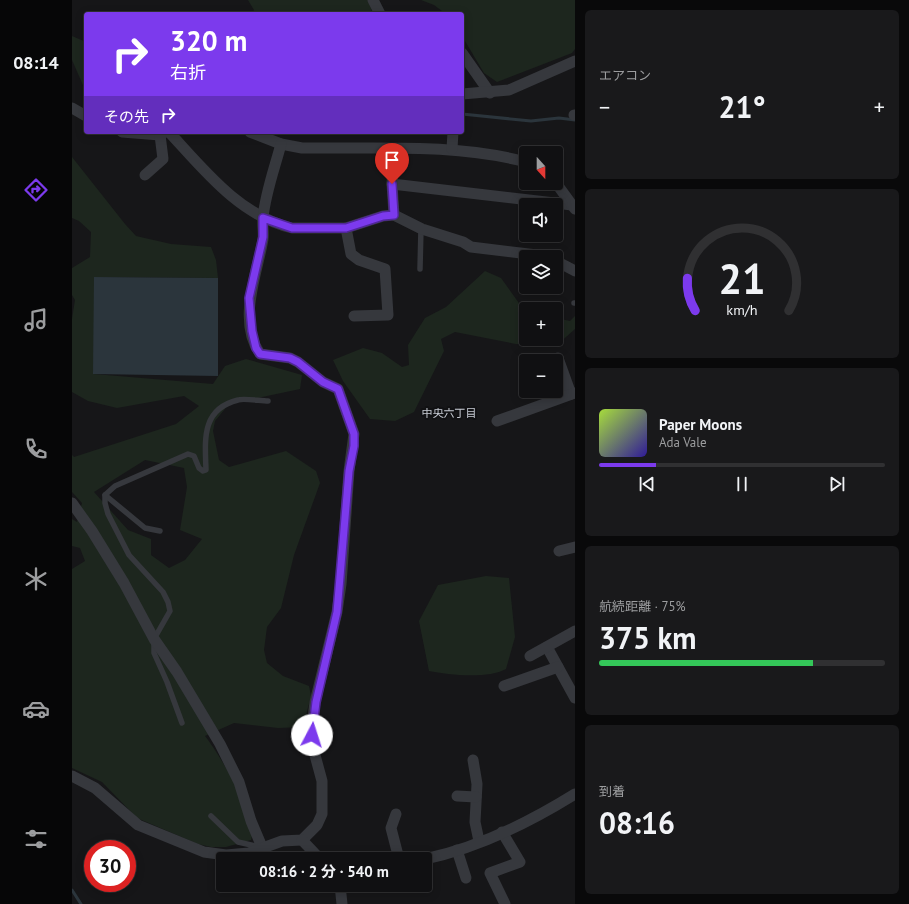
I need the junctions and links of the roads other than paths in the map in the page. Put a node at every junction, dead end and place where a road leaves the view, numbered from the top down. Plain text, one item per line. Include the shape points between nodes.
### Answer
1 (373, 0) edge
2 (379, 12) edge
3 (464, 56) edge
4 (575, 61) edge
5 (490, 92) junction
6 (464, 94) edge
7 (72, 108) edge
8 (84, 115) edge
9 (165, 134) edge
10 (166, 134) edge
11 (255, 134) edge
12 (453, 134) edge
13 (281, 144) junction
14 (394, 149) junction
15 (452, 149) junction
16 (519, 160) edge
17 (145, 175) dead end
18 (392, 184) junction
19 (561, 190) edge
20 (574, 207) edge
21 (394, 215) junction
22 (263, 218) junction
23 (346, 228) junction
24 (421, 228) junction
25 (519, 253) edge
26 (563, 265) edge
27 (420, 269) dead end
28 (575, 271) edge
29 (354, 316) dead end
30 (563, 370) edge
31 (573, 394) edge
32 (268, 401) dead end
33 (497, 421) dead end
34 (105, 495) junction
35 (72, 503) edge
36 (160, 532) dead end
37 (575, 546) edge
38 (559, 551) dead end
39 (575, 631) edge
40 (154, 639) junction
41 (547, 647) junction
42 (530, 656) dead end
43 (558, 667) junction
44 (504, 686) dead end
45 (575, 698) edge
46 (182, 723) dead end
47 (473, 760) dead end
48 (72, 776) edge
49 (575, 794) edge
50 (457, 796) dead end
51 (476, 797) junction
52 (396, 814) dead end
53 (212, 816) dead end
54 (502, 832) junction
55 (302, 840) junction
56 (479, 841) junction
57 (262, 847) junction
58 (457, 850) junction
59 (313, 852) edge
60 (398, 852) edge
61 (432, 857) edge
62 (466, 878) dead end
63 (341, 892) edge
64 (342, 904) edge
65 (505, 904) edge

1 - 2 street
3 - 5 street
4 - 5 street via 509,90
5 - 6 street
7 - 8 street
9 - 17 street via 163,159
10 - 22 street via 250,211
11 - 13 street
12 - 15 street
13 - 14 street via 302,148
13 - 22 street
14 - 15 street
14 - 18 street
15 - 16 street
18 - 20 street
18 - 21 street
19 - 20 street
21 - 23 street
21 - 24 street
22 - 23 street via 292,228
22 - 55 street via 263,237 249,298 256,348 260,354 280,356 298,362 323,382 338,389 354,434 337,612 312,726 312,744 322,781 322,814 317,825
23 - 29 street via 351,254 359,260 385,268 388,314
24 - 25 street via 471,247
24 - 27 lane
26 - 28 street
30 - 31 street
31 - 33 street
32 - 34 lane via 239,399 213,413 208,424 206,470 199,468 194,456 188,454 115,486
34 - 36 lane via 145,528
34 - 40 lane via 108,514 129,555 163,592 168,602 170,611
35 - 40 street via 124,583
37 - 38 street
39 - 41 street
40 - 46 lane via 154,653
40 - 57 street via 220,744 239,782
41 - 42 street
41 - 43 street
43 - 44 street
43 - 45 street
47 - 51 street
48 - 57 street via 95,788 138,825 204,852 226,855 249,853
49 - 54 street via 549,810
50 - 51 street
51 - 56 street via 475,822
52 - 60 street via 391,828
53 - 57 lane via 238,842
54 - 56 street
54 - 65 street via 520,862 490,873
55 - 57 street via 282,841
55 - 59 street
56 - 58 street
58 - 61 street
58 - 62 street
63 - 64 street

